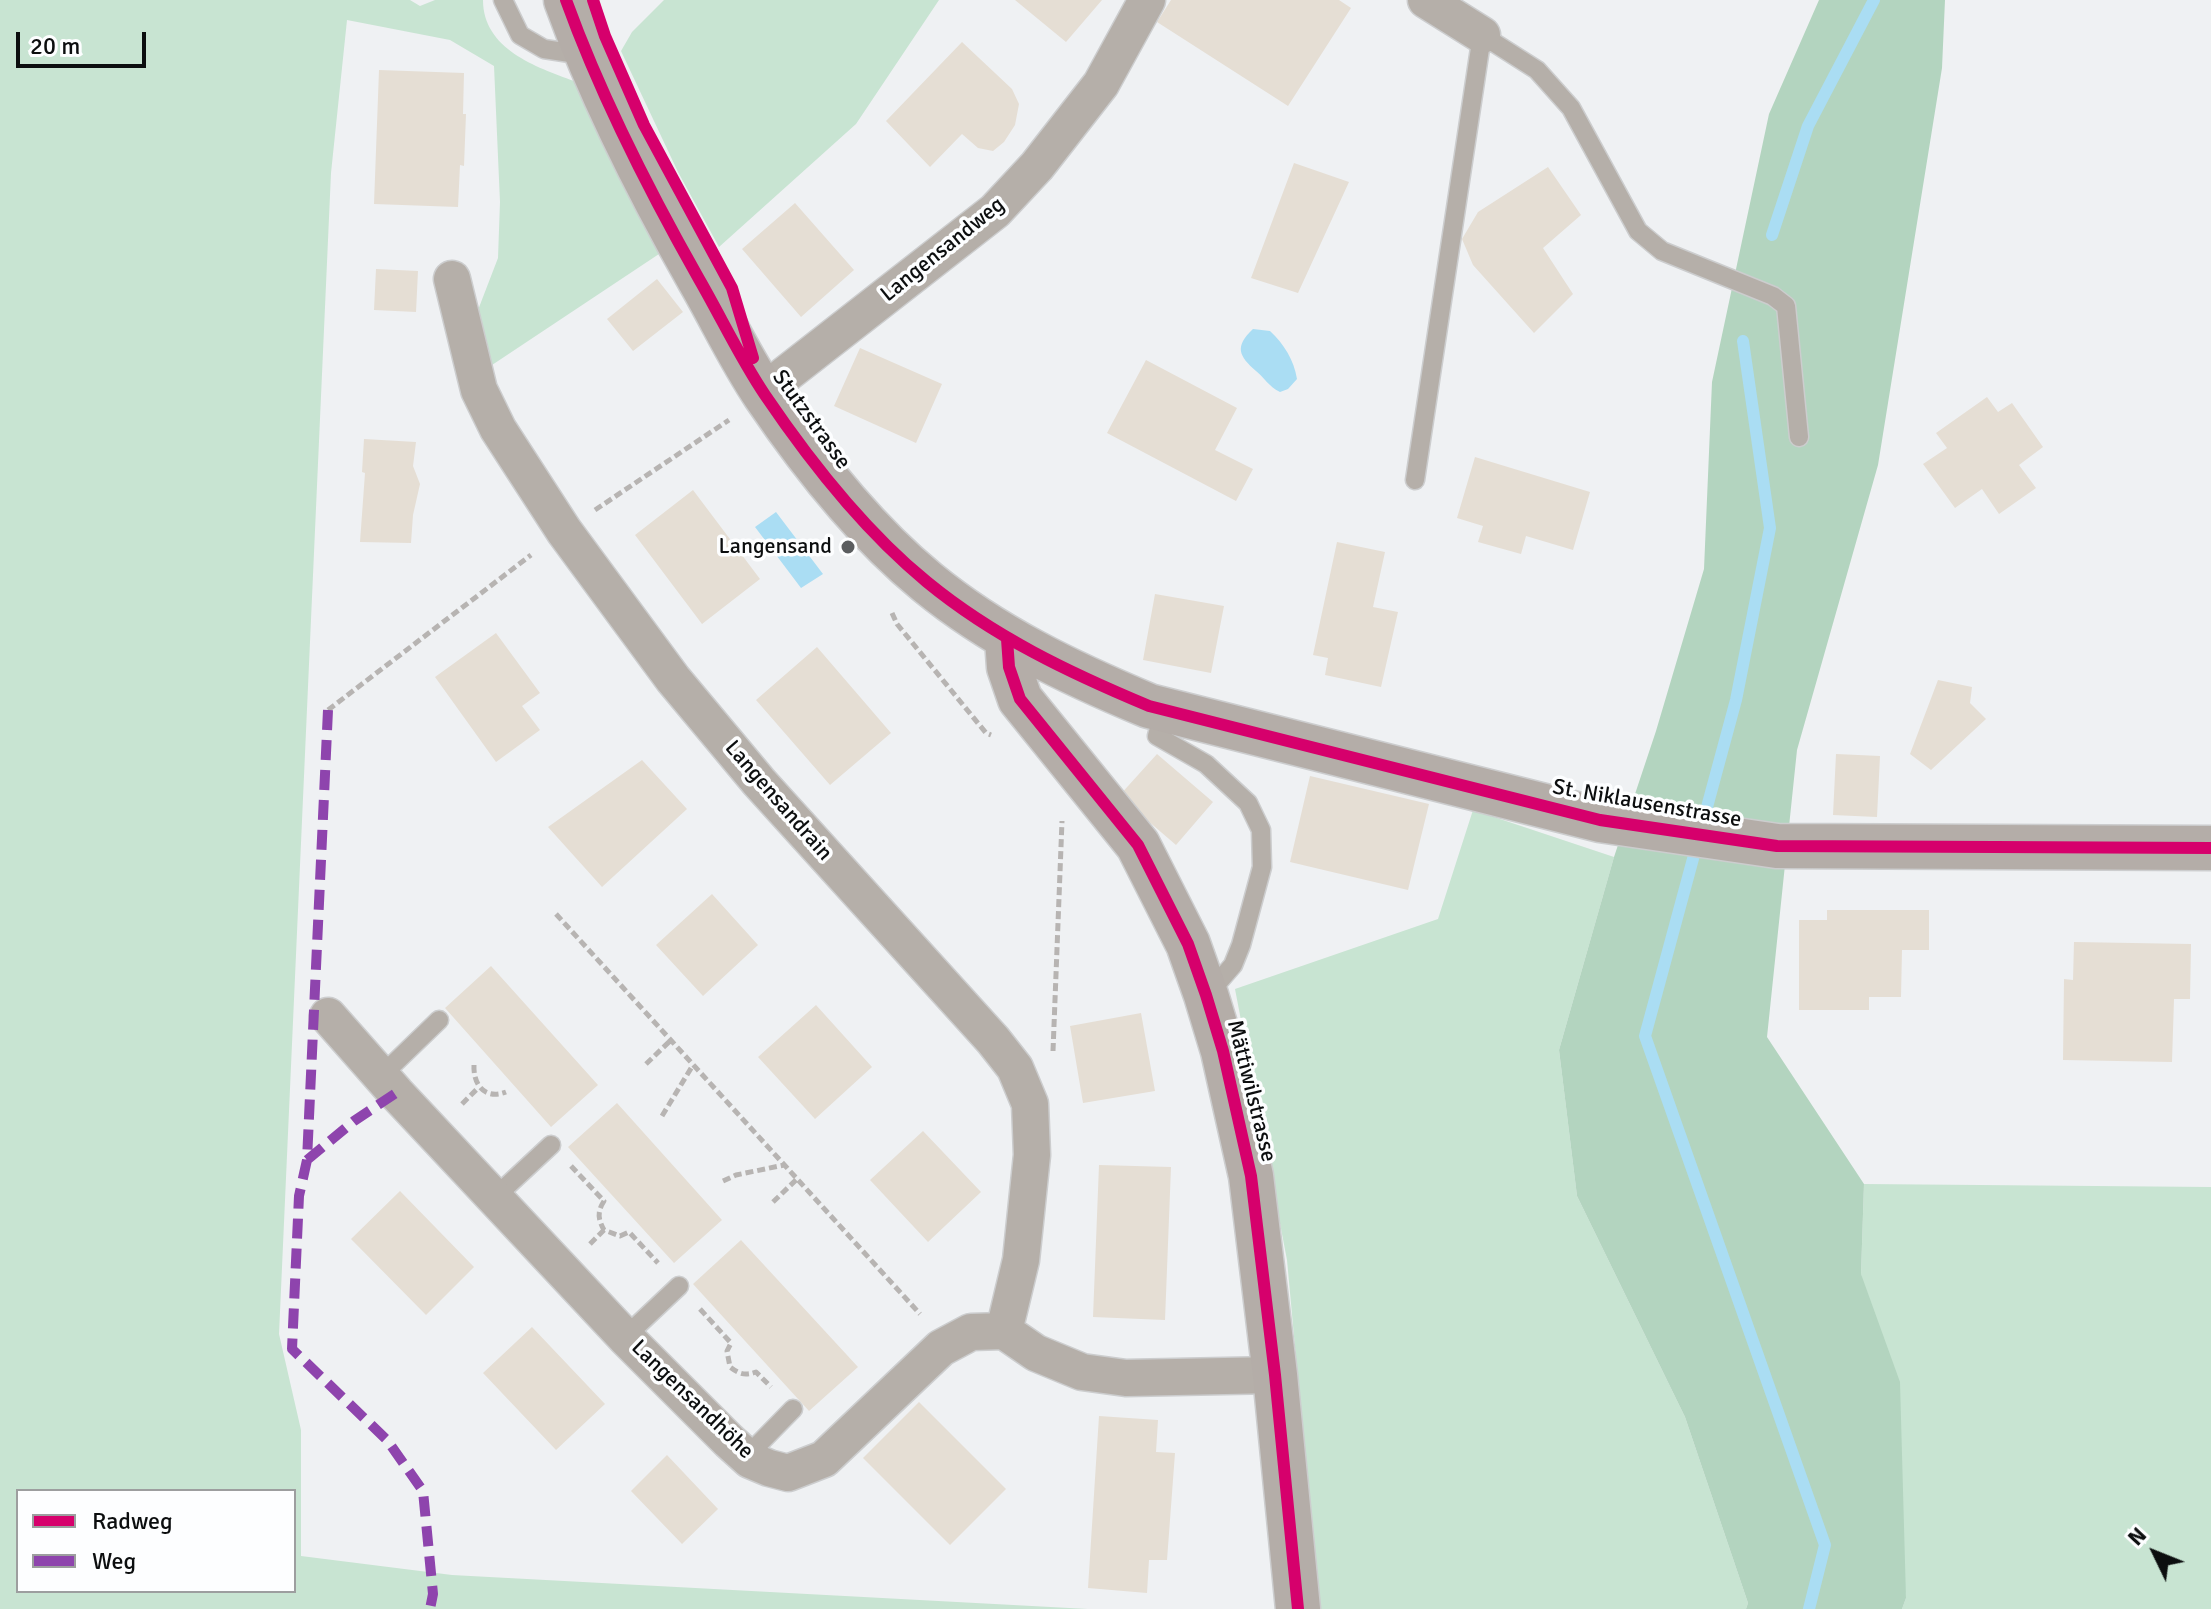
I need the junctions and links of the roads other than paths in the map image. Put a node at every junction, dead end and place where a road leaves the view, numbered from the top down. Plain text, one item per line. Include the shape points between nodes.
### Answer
1 (503, 0) edge
2 (566, 0) edge
3 (1147, 0) edge
4 (1426, 0) edge
5 (1482, 35) junction
6 (586, 56) junction
7 (452, 279) dead end
8 (763, 392) junction
9 (1799, 437) dead end
10 (1415, 480) dead end
11 (1007, 639) junction
12 (1164, 709) junction
13 (2211, 848) edge
14 (1206, 995) junction
15 (328, 1016) dead end
16 (439, 1020) dead end
17 (381, 1076) junction
18 (551, 1145) dead end
19 (494, 1198) junction
20 (679, 1286) dead end
21 (1004, 1331) junction
22 (625, 1337) junction
23 (1275, 1375) junction
24 (793, 1409) dead end
25 (746, 1457) junction
26 (1298, 1609) edge

1 - 6 lane via 520,35 544,49
2 - 6 street, Stutzstrasse
3 - 8 street, Langensandweg via 1101,84 995,211
4 - 5 street
5 - 9 lane via 1537,70 1571,108 1638,231 1662,251 1786,306
5 - 10 lane
6 - 8 street, Stutzstrasse via 658,207
7 - 21 street, Langensandrain via 479,390 564,531 673,679 749,770 1015,1068 1030,1104 1032,1155 1021,1260
8 - 11 street, Stutzstrasse via 883,540 927,582
11 - 12 street, St. Niklausenstrasse via 1080,677
11 - 14 street, Mättiwilstrasse via 1020,699 1138,845 1188,944
12 - 13 street, St. Niklausenstrasse via 1600,820 1777,846
12 - 14 lane via 1157,736 1206,764 1248,803 1261,830 1262,867 1241,945 1233,965
14 - 23 street, Mättiwilstrasse via 1251,1176
15 - 17 street, Langensandhöhe
16 - 17 lane
17 - 19 street, Langensandhöhe
18 - 19 lane
19 - 22 street, Langensandhöhe
20 - 22 lane
21 - 23 street via 1036,1353 1082,1372 1126,1378
21 - 25 street, Langensandhöhe via 971,1332 941,1348 824,1459 788,1473
22 - 25 street, Langensandhöhe
23 - 26 street, Mättiwilstrasse
24 - 25 lane

